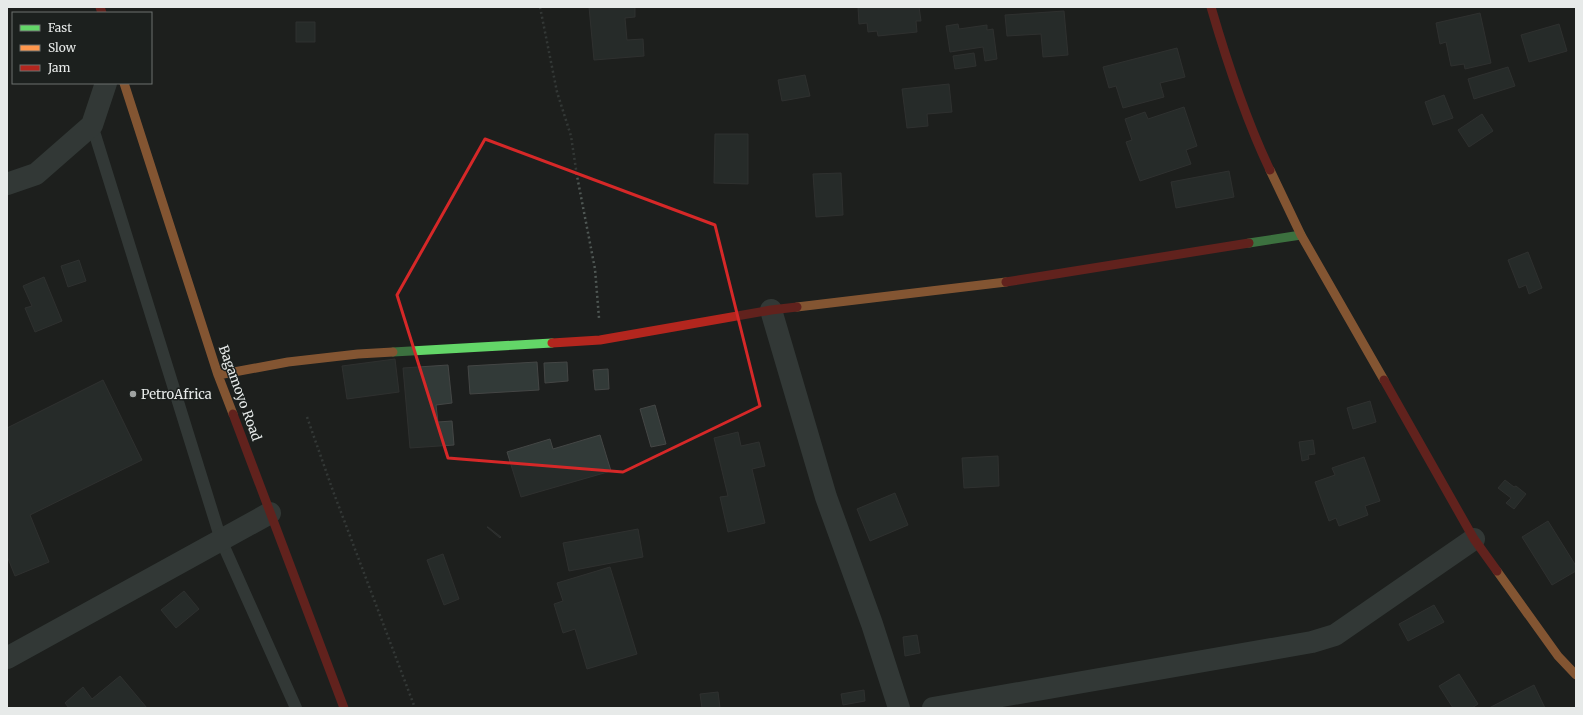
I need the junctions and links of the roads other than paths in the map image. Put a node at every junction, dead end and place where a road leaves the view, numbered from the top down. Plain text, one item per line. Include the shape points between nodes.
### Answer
1 (1211, 7) edge
2 (106, 84) edge
3 (124, 84) edge
4 (92, 125) junction
5 (7, 184) edge
6 (1301, 235) junction
7 (772, 310) junction
8 (218, 374) junction
9 (270, 513) junction
10 (1474, 539) junction
11 (221, 540) junction
12 (7, 658) edge
13 (1576, 675) edge
14 (296, 708) edge
15 (344, 708) edge
16 (899, 708) edge
17 (933, 708) edge

1 - 6 main road via 1226,60 1262,153
2 - 4 street
3 - 8 main road, Bagamoyo Road
4 - 5 street via 36,174
4 - 11 lane
6 - 7 main road via 985,285
6 - 10 main road
7 - 8 main road via 600,340 358,354
7 - 16 street via 826,497
8 - 9 main road, Bagamoyo Road
9 - 11 street
9 - 15 main road, Bagamoyo Road
10 - 13 main road via 1558,656
10 - 17 street via 1335,635 1304,643
11 - 12 street
11 - 14 lane

